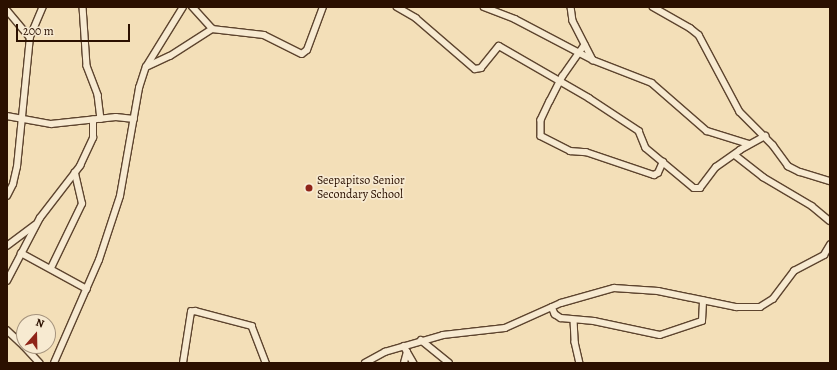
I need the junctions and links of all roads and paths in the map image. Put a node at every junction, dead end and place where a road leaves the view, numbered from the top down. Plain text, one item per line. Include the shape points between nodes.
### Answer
1 (42, 7) edge
2 (83, 7) edge
3 (183, 7) edge
4 (192, 7) edge
5 (323, 7) edge
6 (397, 7) edge
7 (484, 7) edge
8 (571, 7) edge
9 (653, 7) edge
10 (7, 10) edge
11 (212, 29) junction
12 (30, 37) junction
13 (585, 45) junction
14 (580, 54) junction
15 (593, 60) junction
16 (146, 67) junction
17 (560, 82) junction
18 (7, 116) edge
19 (23, 119) junction
20 (101, 119) junction
21 (134, 119) junction
22 (93, 120) junction
23 (765, 136) junction
24 (749, 144) junction
25 (735, 155) junction
26 (663, 162) junction
27 (76, 173) junction
28 (830, 181) edge
29 (7, 196) edge
30 (830, 221) edge
31 (37, 224) junction
32 (830, 245) edge
33 (7, 246) edge
34 (21, 253) junction
35 (51, 268) junction
36 (7, 281) edge
37 (87, 289) junction
38 (703, 300) junction
39 (552, 307) junction
40 (574, 320) junction
41 (7, 330) edge
42 (16, 338) edge
43 (421, 340) junction
44 (404, 346) junction
45 (407, 352) junction
46 (32, 354) edge
47 (40, 363) edge
48 (54, 363) edge
49 (183, 363) edge
50 (266, 363) edge
51 (365, 363) edge
52 (404, 363) edge
53 (414, 363) edge
54 (449, 363) edge
55 (580, 363) edge

1 - 12 street
2 - 20 street via 87,66 98,95
3 - 16 street
4 - 11 street
5 - 11 street via 307,50 302,54 264,35
6 - 17 street via 433,31 475,69 481,68 499,46
7 - 14 street via 515,19
8 - 13 street via 573,21
9 - 23 street via 699,35 740,112
10 - 12 street
11 - 16 street via 170,56
12 - 19 street
13 - 14 street
13 - 15 street
14 - 15 street
14 - 17 street
15 - 24 street via 652,83 707,131
16 - 21 street
17 - 26 street via 635,128 641,134 643,144
17 - 26 street via 541,120 541,136 570,151 586,152 654,175 658,173
18 - 19 street
19 - 22 street via 51,124
19 - 29 street via 17,167
20 - 21 street
20 - 22 street
21 - 37 street via 120,196
22 - 27 street via 90,145
23 - 24 street
23 - 28 street via 783,161 794,170
24 - 25 street
25 - 26 street via 716,167 702,186 696,189
25 - 30 street via 763,177 812,206
27 - 31 street
27 - 35 street via 82,204
31 - 33 street
31 - 34 street
32 - 38 street via 824,255 794,271 776,296 766,304 755,308 736,307
34 - 35 street
34 - 36 street
35 - 37 street
37 - 48 street
38 - 39 street via 621,287 589,294
38 - 40 street via 702,321 660,335 594,321
39 - 40 street via 557,316
39 - 43 street via 505,328 472,330
40 - 55 street via 575,342
41 - 42 street
43 - 44 street
43 - 54 street
44 - 45 street
44 - 51 street
45 - 52 street
45 - 53 street
46 - 47 street
49 - 50 street via 191,312 195,311 252,326

